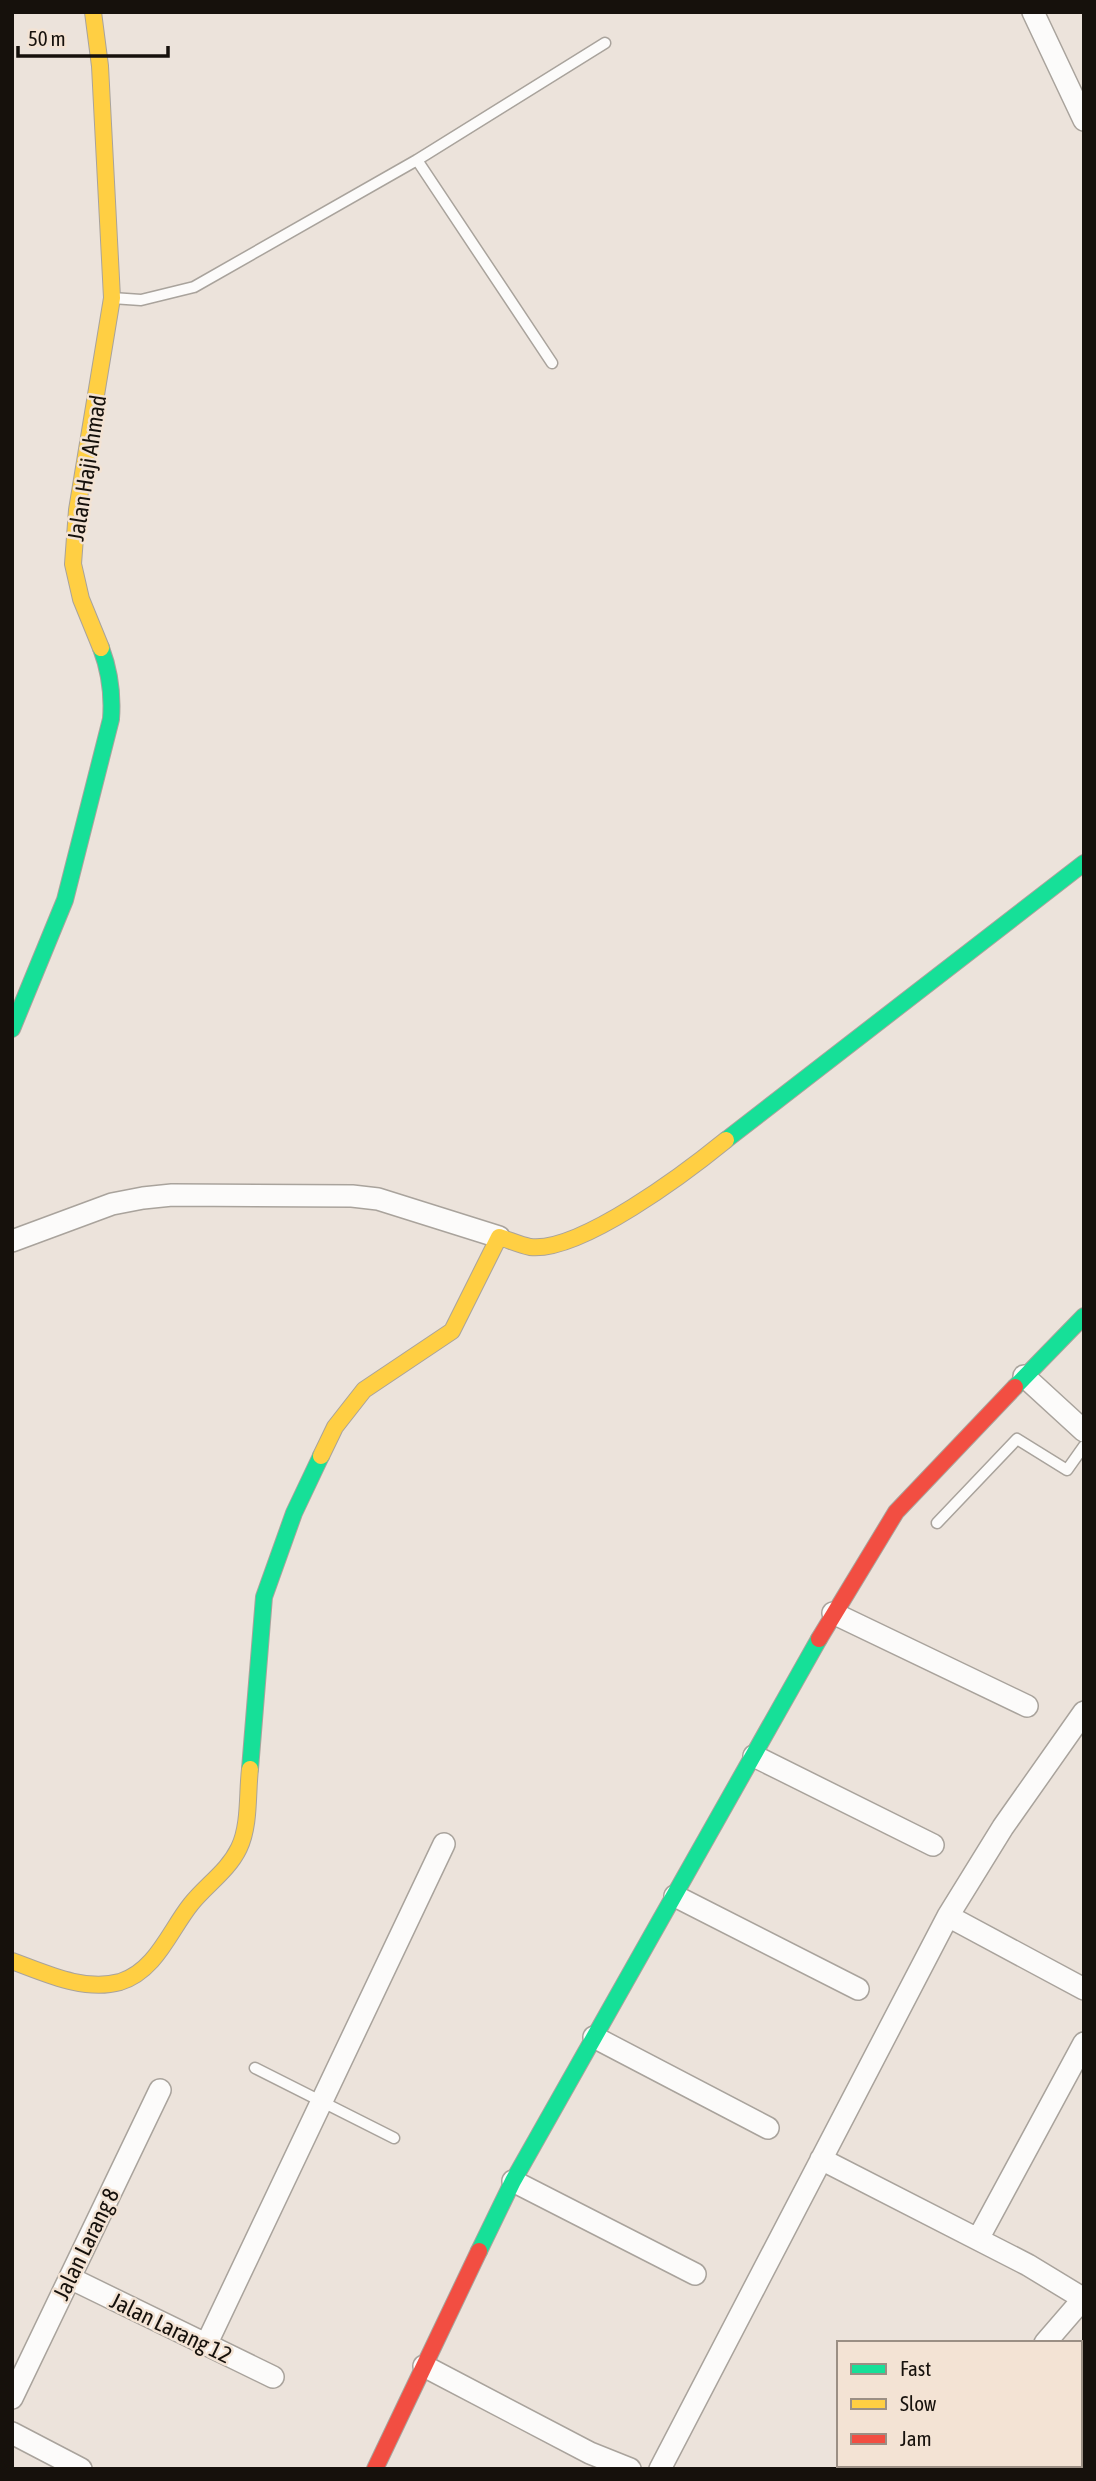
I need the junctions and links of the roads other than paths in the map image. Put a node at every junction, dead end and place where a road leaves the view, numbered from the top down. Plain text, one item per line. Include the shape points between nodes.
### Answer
1 (93, 12) edge
2 (1032, 12) edge
3 (605, 43) dead end
4 (1084, 120) edge
5 (417, 160) junction
6 (112, 298) junction
7 (552, 363) dead end
8 (1084, 863) edge
9 (12, 1030) edge
10 (499, 1237) junction
11 (12, 1241) edge
12 (1084, 1316) edge
13 (1024, 1376) junction
14 (1084, 1431) edge
15 (1084, 1446) edge
16 (937, 1523) dead end
17 (833, 1613) junction
18 (1027, 1706) dead end
19 (1084, 1712) edge
20 (754, 1756) junction
21 (443, 1844) dead end
22 (933, 1845) dead end
23 (675, 1896) junction
24 (948, 1916) junction
25 (12, 1961) edge
26 (858, 1989) dead end
27 (1084, 1989) edge
28 (594, 2037) junction
29 (1084, 2043) edge
30 (255, 2068) dead end
31 (160, 2090) dead end
32 (321, 2102) junction
33 (768, 2127) dead end
34 (394, 2138) dead end
35 (821, 2159) junction
36 (513, 2181) junction
37 (978, 2239) junction
38 (695, 2274) dead end
39 (69, 2278) junction
40 (1084, 2299) edge
41 (1047, 2341) edge
42 (206, 2345) junction
43 (424, 2366) junction
44 (273, 2377) dead end
45 (12, 2398) edge
46 (12, 2433) edge
47 (81, 2469) edge
48 (375, 2469) edge
49 (630, 2469) edge
50 (660, 2469) edge

1 - 6 street, Jalan Haji Ahmad
2 - 4 street
3 - 5 lane
5 - 6 lane via 194,288 141,300
5 - 7 lane
6 - 9 street, Jalan Haji Ahmad via 77,510 74,564 81,599 109,669 111,719 65,900
8 - 10 street via 674,1182 568,1241 531,1247
10 - 11 street via 378,1199 172,1195 112,1203
10 - 25 street via 452,1331 364,1390 335,1427 294,1513 264,1597 244,1834 238,1856 191,1904 133,1978 113,1987 75,1982
12 - 13 street
13 - 14 street
13 - 17 street via 896,1512
15 - 16 lane via 1067,1470 1017,1439
17 - 18 street
17 - 20 street
19 - 24 street via 1003,1827
20 - 22 street
20 - 23 street
21 - 32 street
23 - 26 street
23 - 28 street
24 - 27 street
24 - 35 street
28 - 33 street
28 - 36 street
29 - 37 street
30 - 32 lane
31 - 39 street, Jalan Larang 8
32 - 34 lane
32 - 42 street
35 - 37 street
35 - 50 street
36 - 38 street
36 - 43 street
37 - 40 street
39 - 42 street, Jalan Larang 12
39 - 45 street, Jalan Larang 8
40 - 41 street
42 - 44 street, Jalan Larang 12
43 - 48 street
43 - 49 street via 590,2454
46 - 47 street

